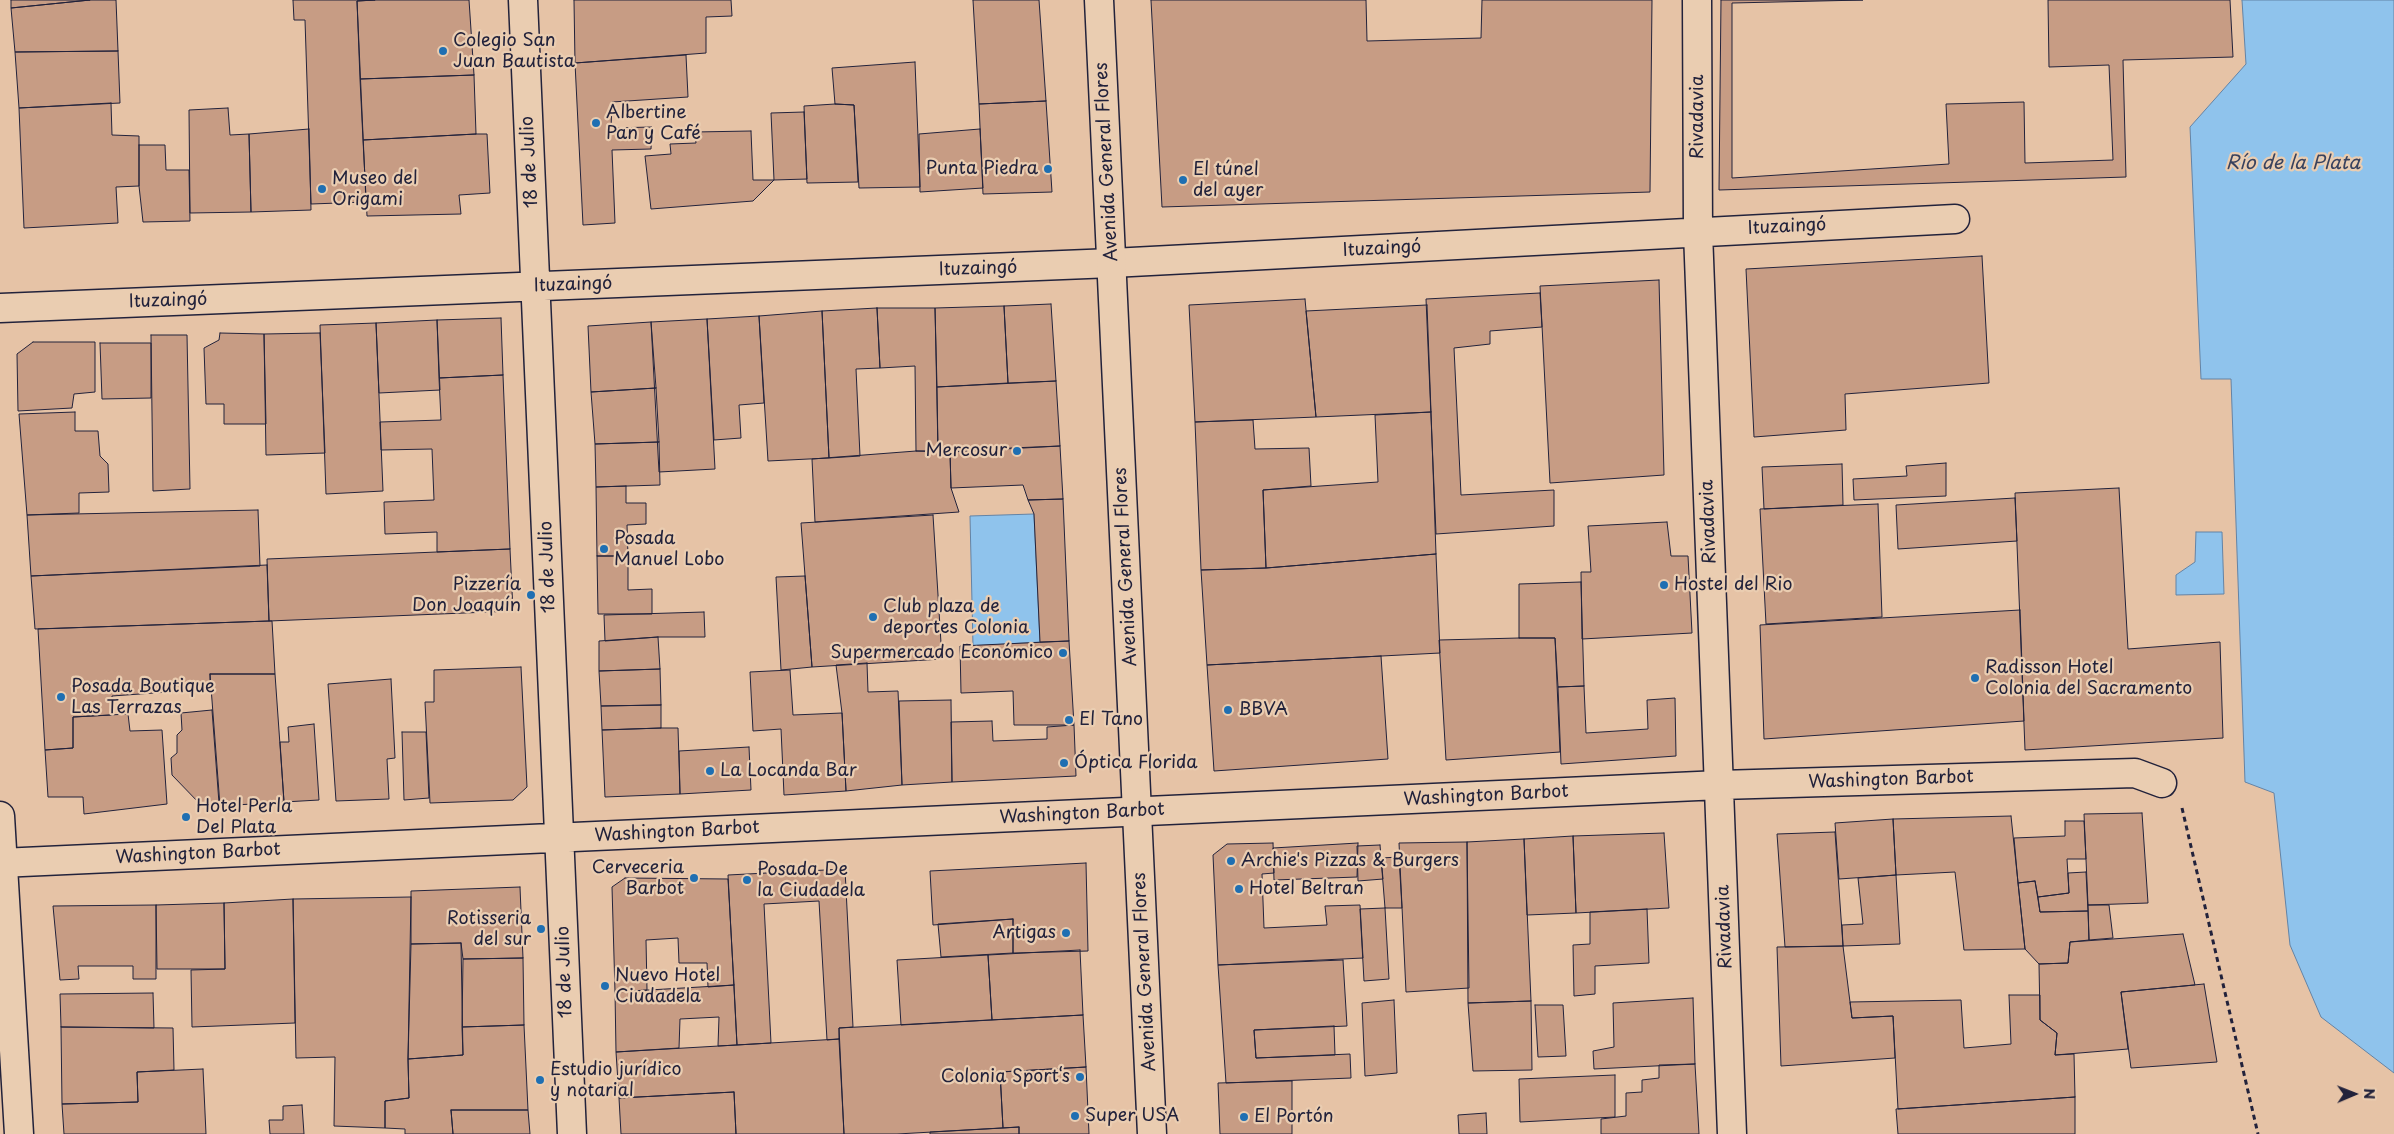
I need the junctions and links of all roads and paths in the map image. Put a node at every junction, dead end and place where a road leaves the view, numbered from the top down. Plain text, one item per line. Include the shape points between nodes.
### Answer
1 (523, 0) edge
2 (1099, 0) edge
3 (1697, 0) edge
4 (1955, 219) dead end
5 (1698, 232) junction
6 (1112, 263) junction
7 (536, 286) junction
8 (0, 308) edge
9 (2162, 783) joint
10 (1720, 785) junction
11 (1137, 811) junction
12 (0, 816) edge
13 (560, 838) junction
14 (2, 863) edge
15 (19, 1134) edge
16 (572, 1134) edge
17 (1152, 1134) edge
18 (1732, 1134) edge
19 (2258, 1134) edge

1 - 7 street, 18 de Julio
2 - 6 street, Avenida General Flores
3 - 5 street, Rivadavia
4 - 5 street, Ituzaingó
5 - 6 street, Ituzaingó
5 - 10 street, Rivadavia
6 - 7 street, Ituzaingó
6 - 11 street, Avenida General Flores
7 - 8 street, Ituzaingó
7 - 13 street, 18 de Julio
9 - 10 street, Washington Barbot via 2135,773
9 - 19 path via 2180,802
10 - 11 street, Washington Barbot
10 - 18 street, Rivadavia
11 - 13 street, Washington Barbot
11 - 17 street, Avenida General Flores
12 - 14 street
13 - 14 street, Washington Barbot
13 - 16 street, 18 de Julio
14 - 15 street

